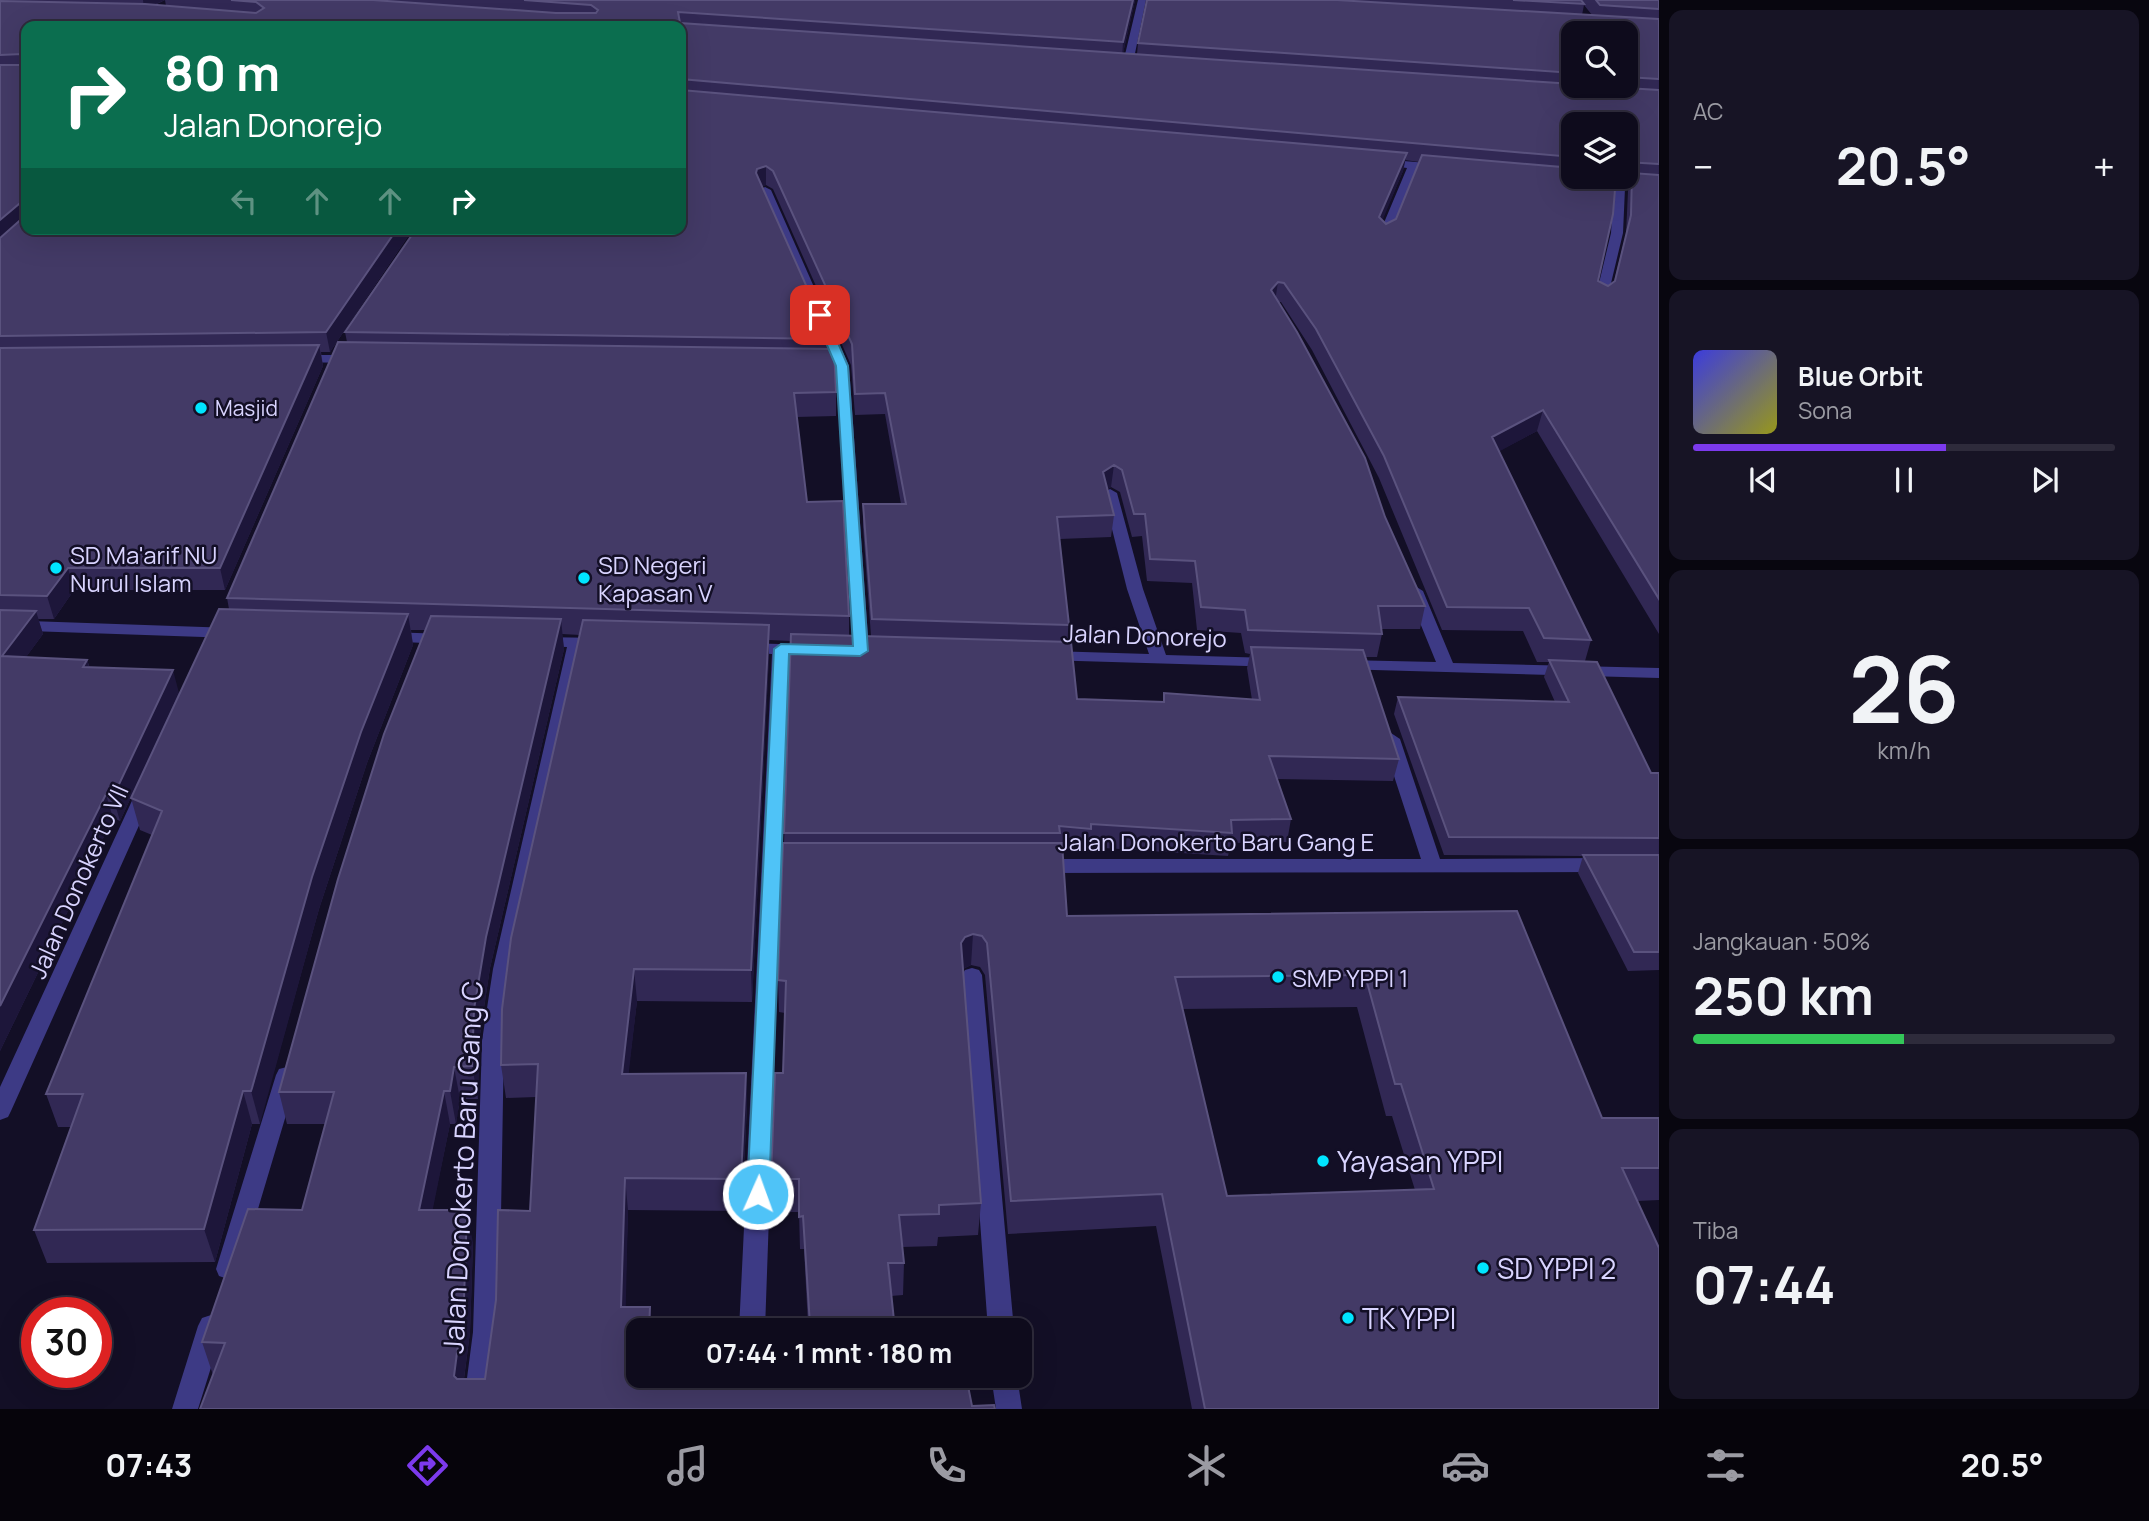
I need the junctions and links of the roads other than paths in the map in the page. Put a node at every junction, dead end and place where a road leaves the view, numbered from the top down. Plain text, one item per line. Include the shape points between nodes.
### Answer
1 (1142, 0) edge
2 (1115, 62) edge
3 (1128, 63) junction
4 (1142, 64) edge
5 (1373, 162) edge
6 (1414, 165) junction
7 (1454, 169) edge
8 (1638, 186) edge
9 (1659, 188) edge
10 (1620, 189) edge
11 (765, 190) edge
12 (1384, 237) edge
13 (1601, 300) edge
14 (347, 341) edge
15 (363, 359) edge
16 (279, 360) edge
17 (332, 365) junction
18 (801, 365) edge
19 (842, 366) junction
20 (1110, 493) edge
21 (1406, 571) edge
22 (0, 625) edge
23 (221, 626) junction
24 (246, 633) edge
25 (371, 637) edge
26 (427, 638) junction
27 (468, 640) edge
28 (522, 641) edge
29 (576, 643) junction
30 (617, 644) edge
31 (727, 647) edge
32 (781, 649) junction
33 (1037, 656) edge
34 (207, 657) edge
35 (1159, 659) junction
36 (417, 663) edge
37 (1284, 663) edge
38 (1326, 665) edge
39 (1447, 668) junction
40 (1659, 673) edge
41 (1384, 716) edge
42 (155, 771) edge
43 (1619, 864) edge
44 (772, 866) junction
45 (827, 866) edge
46 (1020, 866) edge
47 (1433, 866) junction
48 (972, 975) dead end
49 (292, 1056) edge
50 (0, 1111) edge
51 (753, 1318) edge
52 (1000, 1318) edge
53 (749, 1388) edge
54 (1006, 1388) edge
55 (186, 1409) edge
56 (476, 1409) edge
57 (748, 1409) edge
58 (1009, 1409) edge

1 - 3 street
2 - 3 street
3 - 4 street
5 - 6 street
6 - 7 street
6 - 12 street
8 - 9 street
10 - 13 street via 1616,233
11 - 19 street
14 - 17 street
15 - 17 street
16 - 17 street
18 - 19 street
19 - 32 street via 854,651
20 - 35 street
21 - 39 street
22 - 23 street
23 - 24 street
23 - 34 street
25 - 26 street
26 - 27 street
26 - 36 street
28 - 29 street
29 - 30 street
29 - 56 street, Jalan Donokerto Baru Gang C via 503,969 493,1041 486,1332
31 - 32 street
32 - 44 street
33 - 35 street, Jalan Donorejo
35 - 37 street, Jalan Donorejo
38 - 39 street via 1369,672
39 - 40 street
41 - 47 street
42 - 50 street, Jalan Donokerto VII
43 - 47 street, Jalan Donokerto Baru Gang E
44 - 45 street
44 - 51 street
46 - 47 street, Jalan Donokerto Baru Gang E
48 - 52 street
49 - 55 street
53 - 57 street
54 - 58 street

